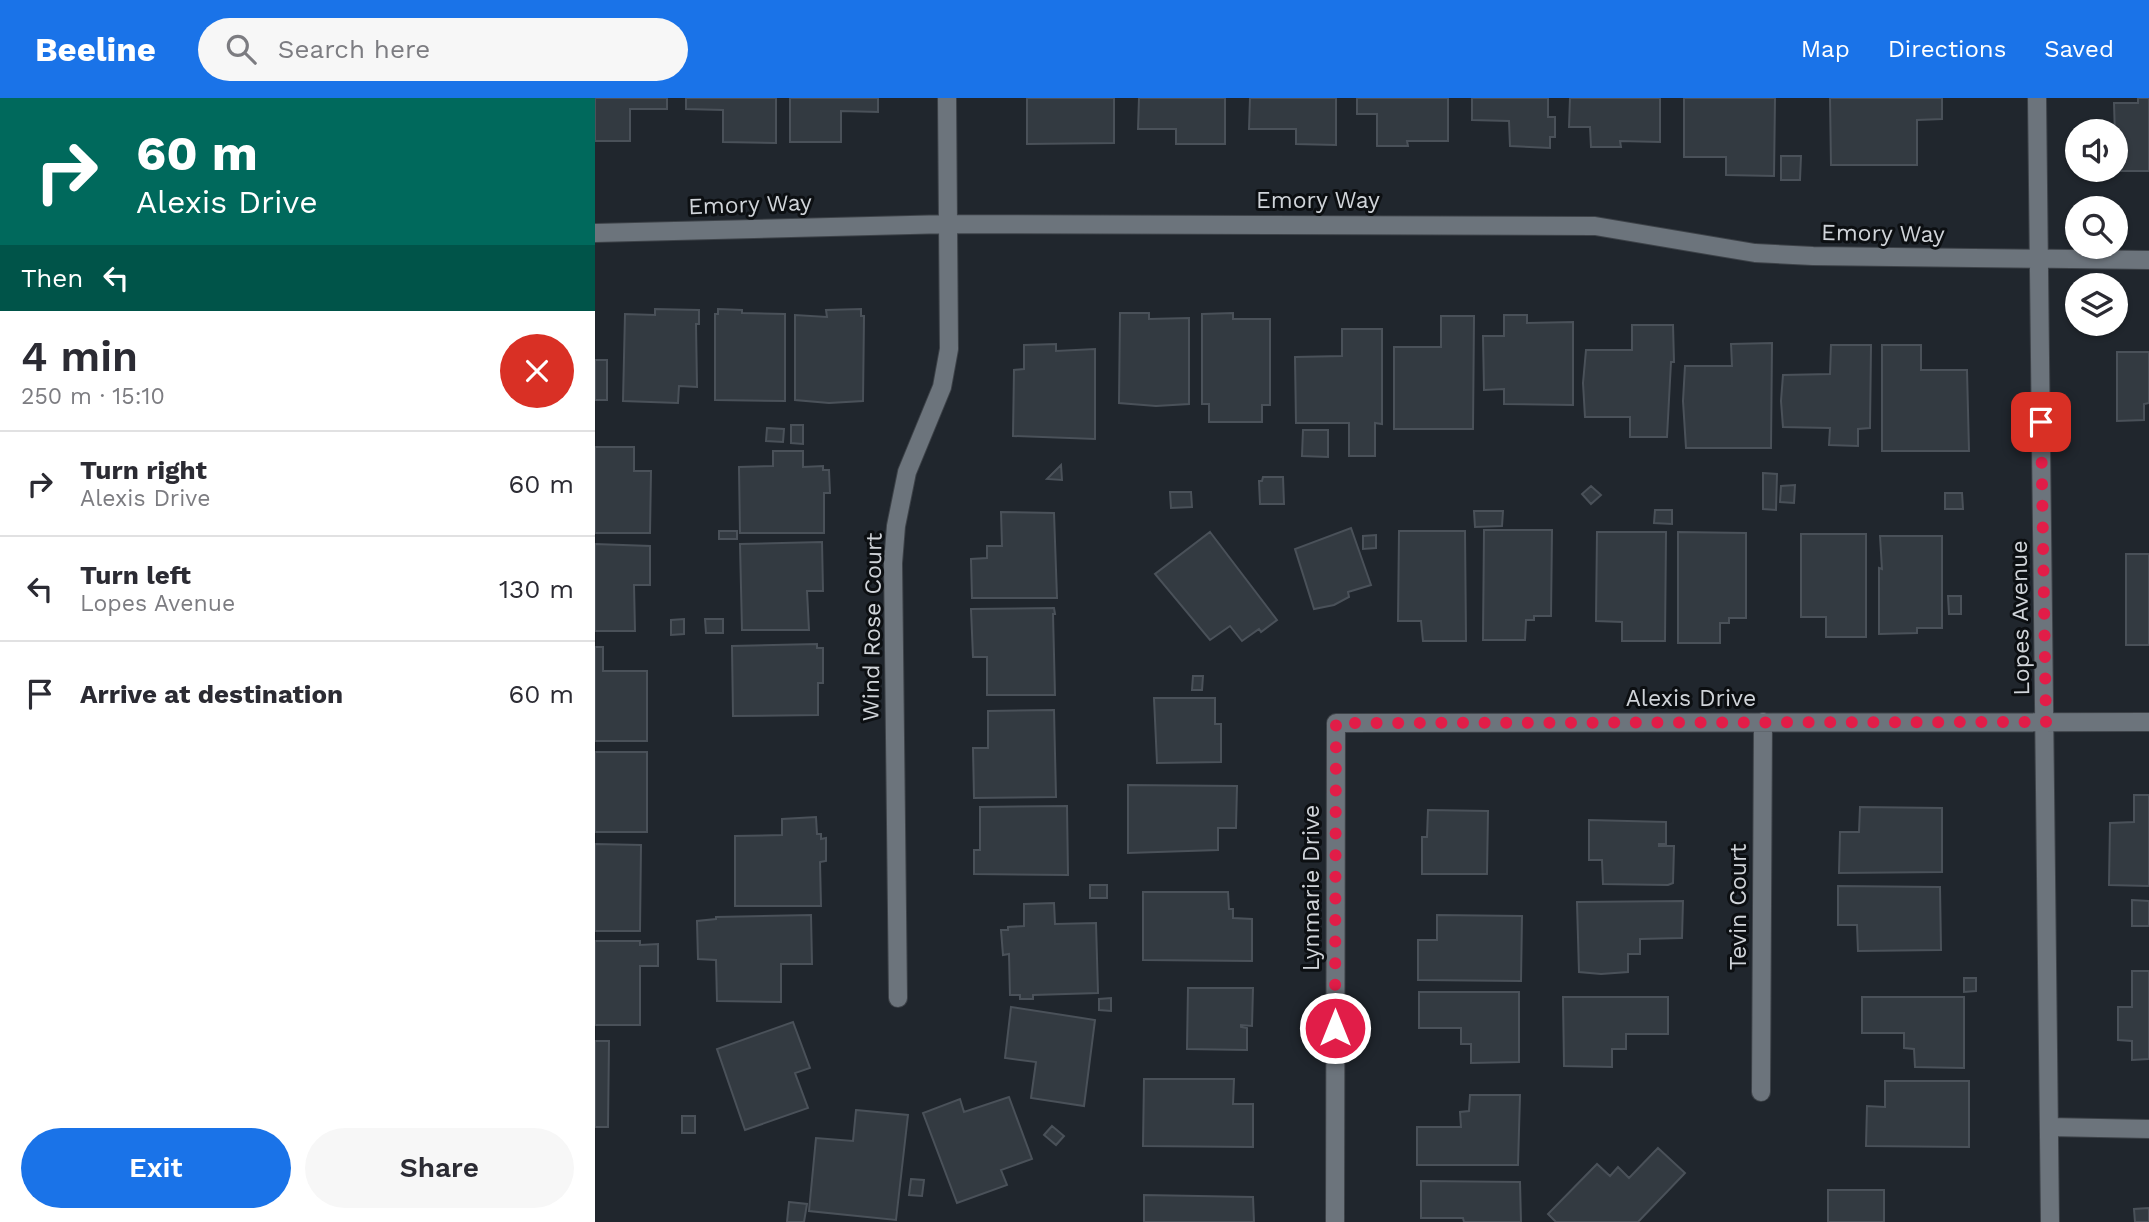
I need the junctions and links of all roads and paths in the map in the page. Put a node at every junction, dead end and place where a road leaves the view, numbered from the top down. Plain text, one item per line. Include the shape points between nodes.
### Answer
1 (947, 98) edge
2 (2037, 98) edge
3 (949, 223) junction
4 (595, 233) edge
5 (2038, 259) junction
6 (2149, 260) edge
7 (1763, 722) junction
8 (2046, 722) junction
9 (2149, 722) edge
10 (1336, 723) joint
11 (898, 998) dead end
12 (1761, 1093) dead end
13 (2049, 1127) junction
14 (2149, 1129) edge
15 (1335, 1222) edge
16 (2050, 1222) edge

1 - 3 street, Wind Rose Court
2 - 5 street, Lopes Avenue
3 - 4 street, Emory Way
3 - 5 street, Emory Way via 1595,226 1755,253
3 - 11 street, Wind Rose Court via 949,349 942,387 907,472 893,562
5 - 6 street, Emory Way
5 - 8 street, Lopes Avenue
7 - 8 street, Alexis Drive
7 - 10 street, Alexis Drive
7 - 12 street, Tevin Court
8 - 9 street, Alexis Drive
8 - 13 street, Lopes Avenue
10 - 15 street, Lynmarie Drive
13 - 14 street
13 - 16 street, Lopes Avenue

